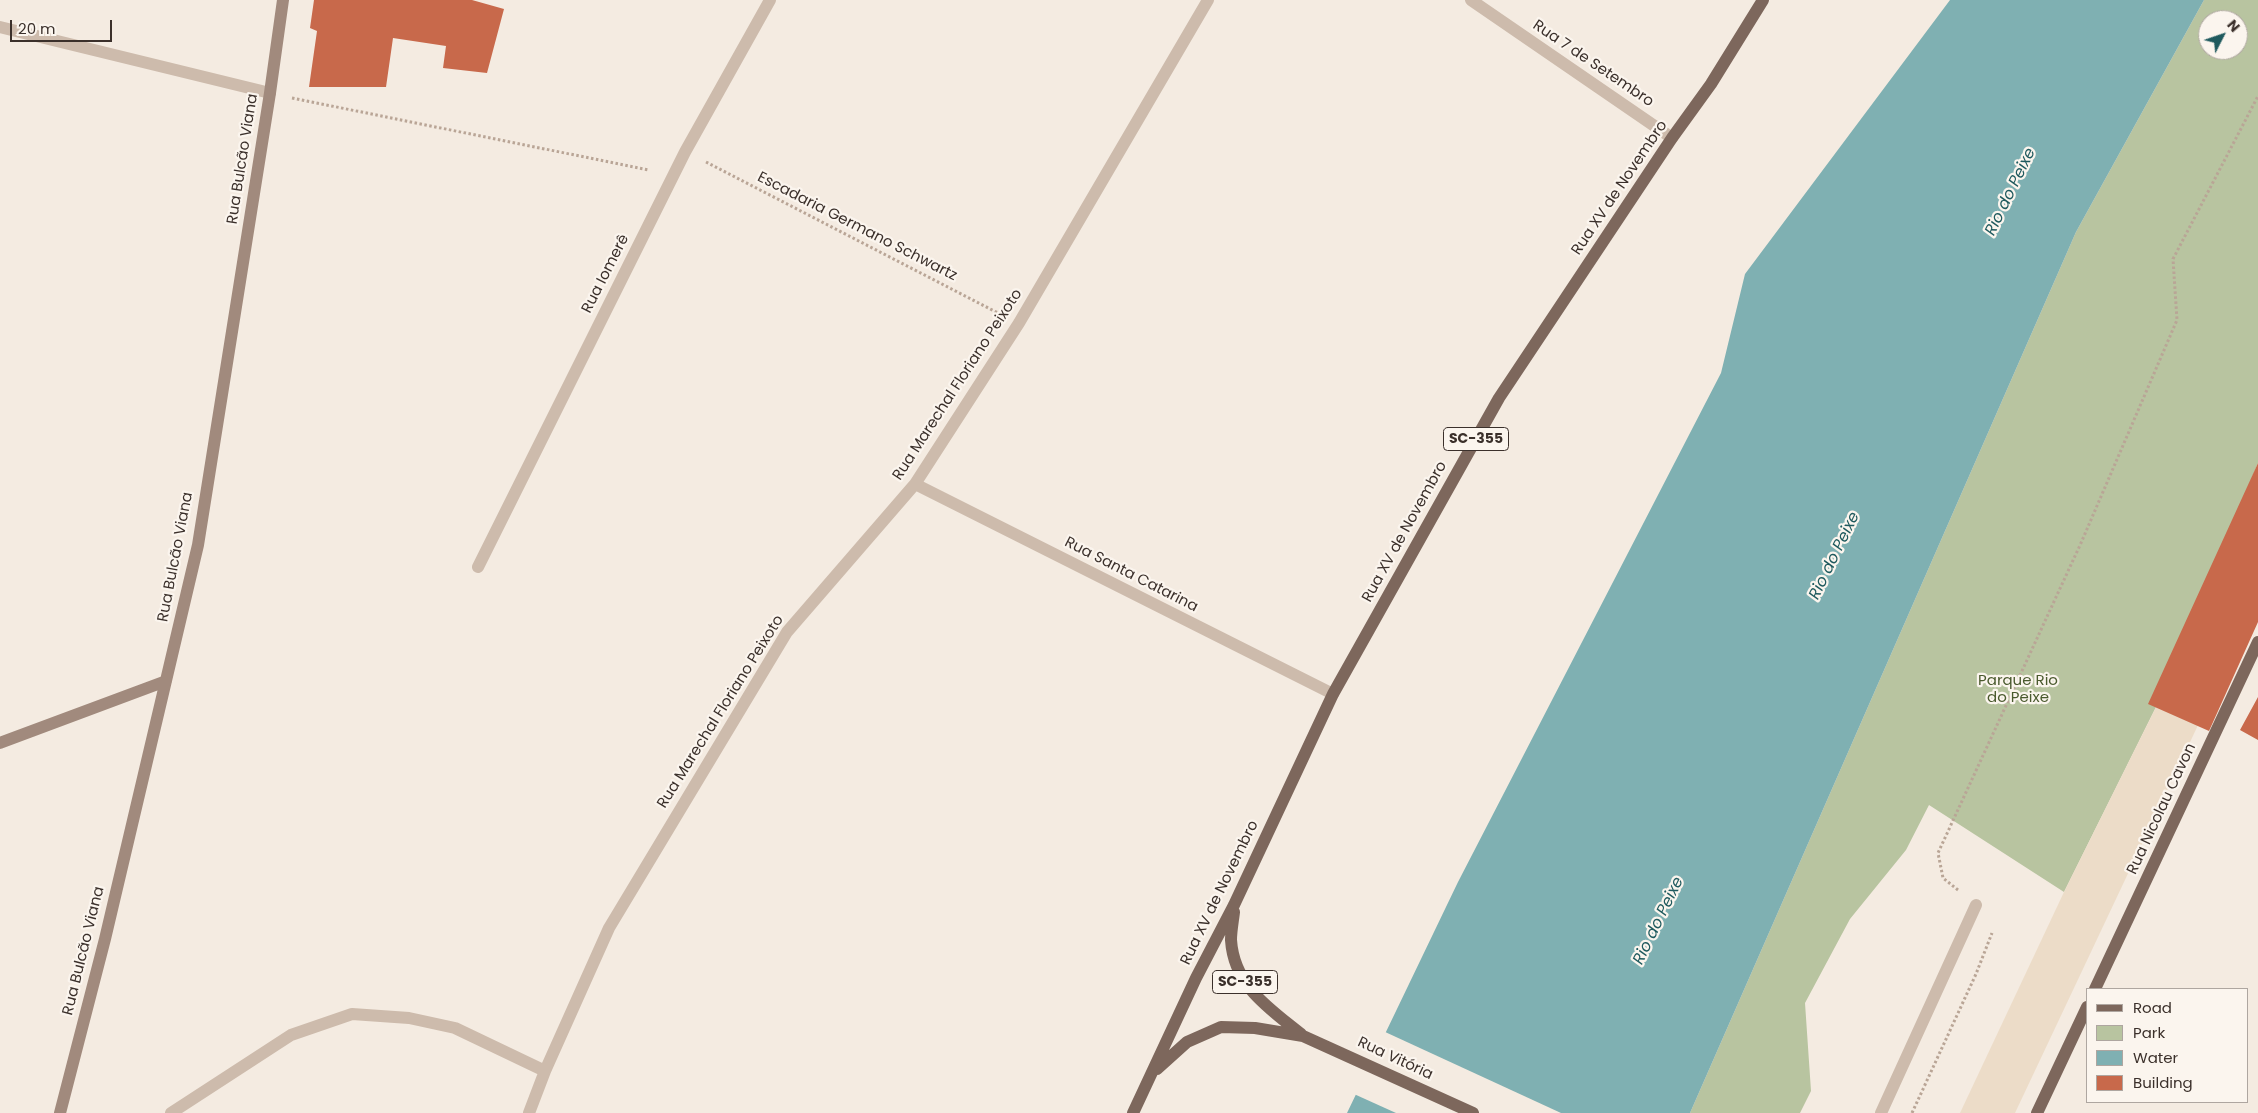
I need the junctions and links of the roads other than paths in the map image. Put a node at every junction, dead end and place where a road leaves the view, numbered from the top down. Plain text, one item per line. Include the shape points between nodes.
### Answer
1 (283, 0) edge
2 (770, 0) edge
3 (1208, 0) edge
4 (1471, 0) edge
5 (1763, 0) edge
6 (0, 27) edge
7 (270, 93) junction
8 (1672, 138) junction
9 (915, 484) junction
10 (478, 567) dead end
11 (2258, 642) edge
12 (166, 681) junction
13 (1333, 694) junction
14 (0, 743) edge
15 (1976, 904) road end
16 (1234, 905) junction
17 (2095, 988) edge
18 (2086, 1009) edge
19 (1303, 1036) junction
20 (545, 1070) junction
21 (1153, 1072) junction
22 (60, 1113) edge
23 (171, 1113) edge
24 (529, 1113) edge
25 (1133, 1113) edge
26 (1473, 1113) edge
27 (1881, 1113) edge
28 (2037, 1113) edge

1 - 7 street, Rua Bulcão Viana
2 - 10 street, Rua Iomerê via 685,152
3 - 9 street, Rua Marechal Floriano Peixoto via 1019,323
4 - 8 street, Rua 7 de Setembro
5 - 8 main road, Rua XV de Novembro / SC-355 via 1711,84
6 - 7 street
7 - 12 street, Rua Bulcão Viana via 198,545
8 - 13 main road, Rua XV de Novembro / SC-355 via 1499,398
9 - 13 street, Rua Santa Catarina
9 - 20 street, Rua Marechal Floriano Peixoto via 788,632 609,928
11 - 17 main road, Rua Nicolau Cavon
12 - 14 street
12 - 22 street, Rua Bulcão Viana
13 - 16 main road, Rua XV de Novembro / SC-355
15 - 27 street
16 - 19 main road, Rua Vitória / SC-355 via 1232,940 1237,968 1248,989
16 - 21 main road, Rua XV de Novembro
18 - 28 main road
19 - 21 main road, Rua Vitória via 1255,1028 1221,1027 1187,1042
19 - 26 main road, Rua Vitória / SC-355
20 - 23 street via 455,1028 409,1018 352,1014 291,1035
20 - 24 street, Rua Marechal Floriano Peixoto
21 - 25 main road, Rua XV de Novembro

